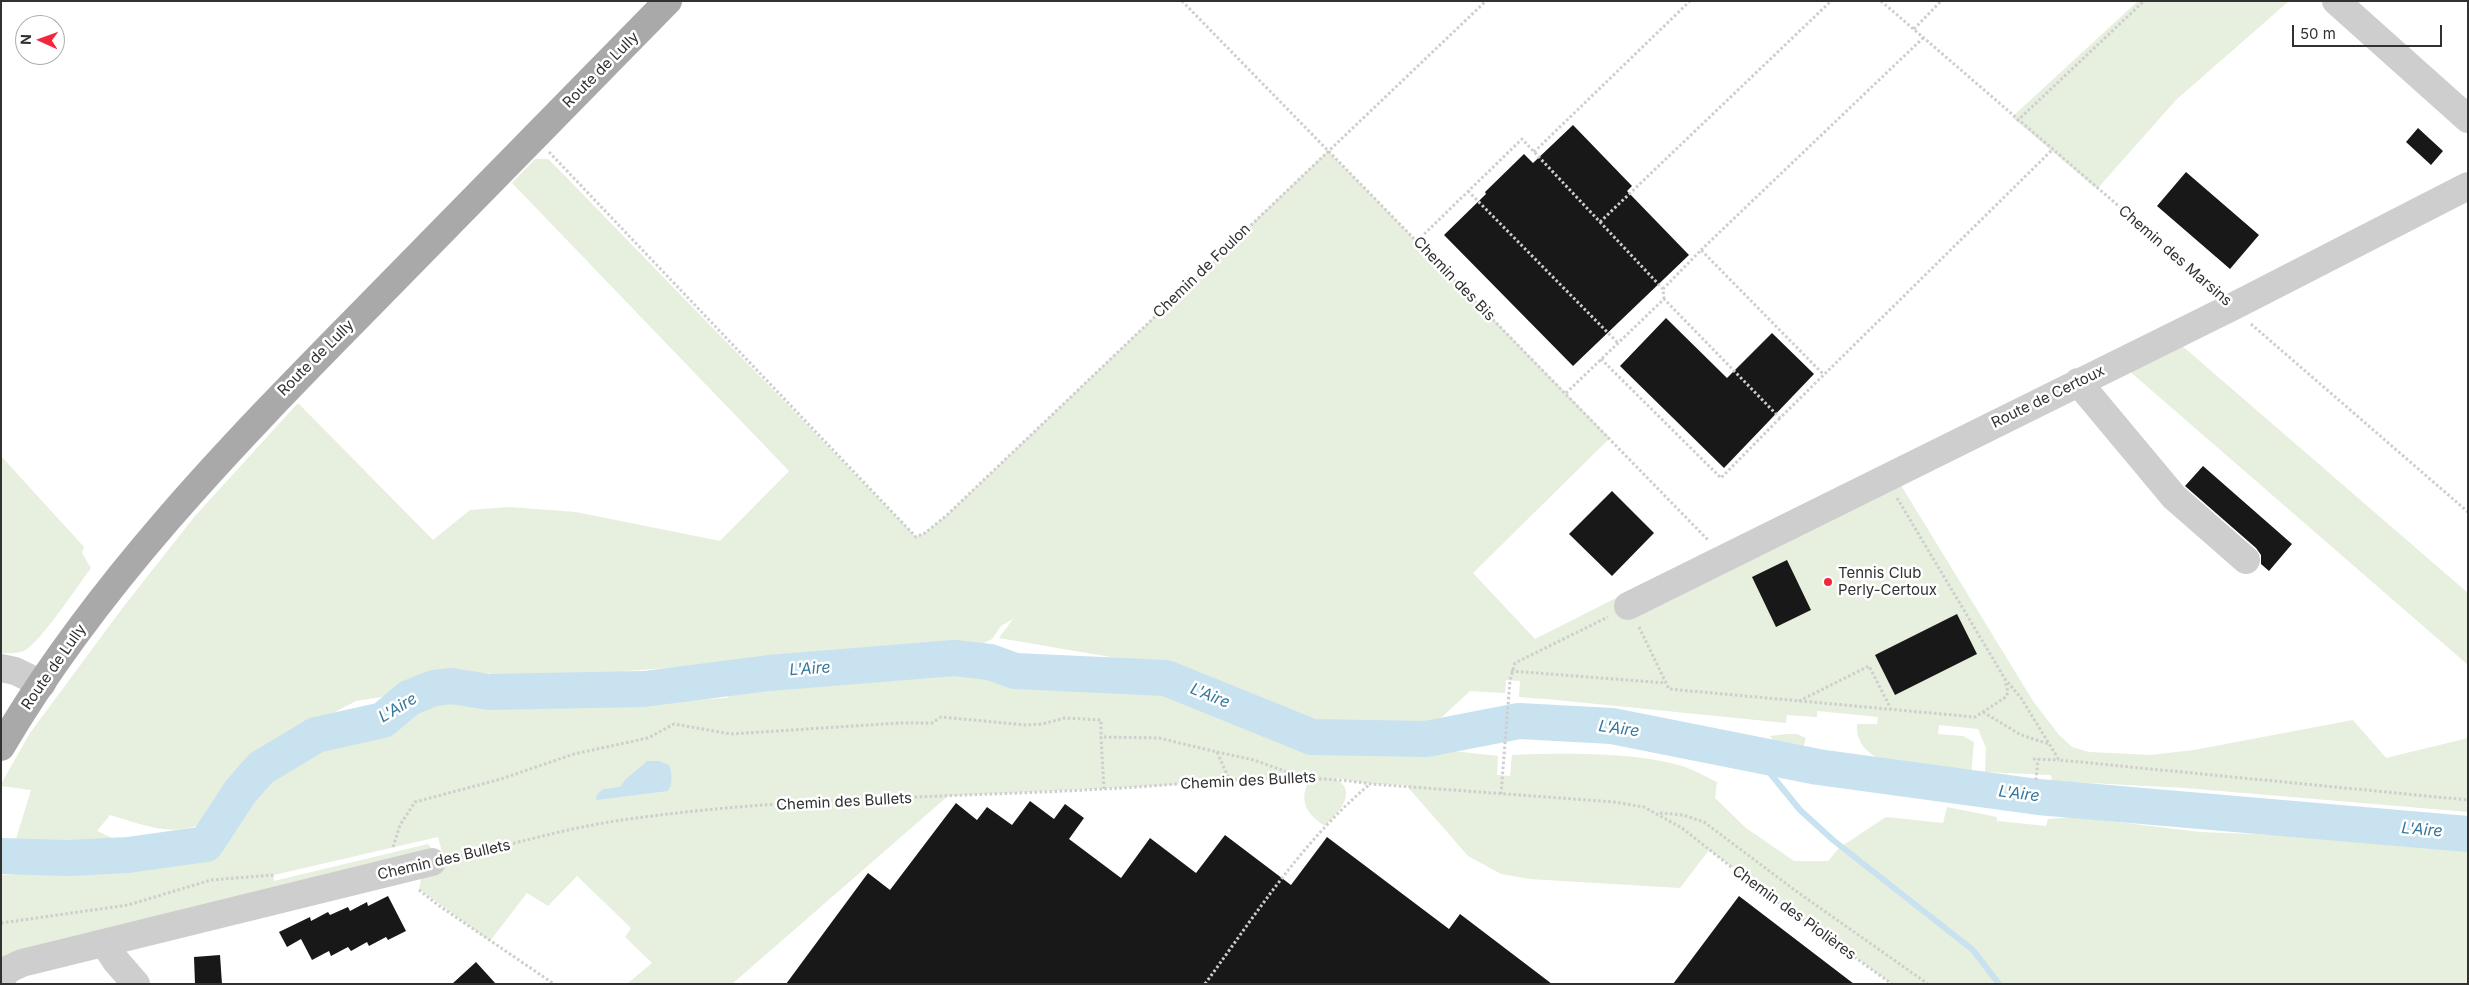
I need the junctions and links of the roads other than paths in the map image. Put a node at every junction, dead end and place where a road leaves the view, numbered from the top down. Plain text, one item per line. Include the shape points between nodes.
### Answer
1 (668, 1) edge
2 (2336, 1) edge
3 (2468, 119) edge
4 (2468, 186) edge
5 (2078, 382) junction
6 (2246, 560) dead end
7 (1628, 606) road end
8 (1, 668) edge
9 (42, 684) junction
10 (8, 736) edge
11 (432, 862) road end
12 (104, 943) junction
13 (1, 978) edge
14 (136, 984) edge

1 - 9 main road, Route de Lully via 258,418 122,576
2 - 3 street
4 - 5 street, Route de Certoux
5 - 6 street via 2174,497
5 - 7 street, Route de Certoux
8 - 9 street
9 - 10 main road, Route de Lully
11 - 12 street, Chemin des Bullets via 390,856
12 - 13 street, Chemin des Bullets via 15,965
12 - 14 street

